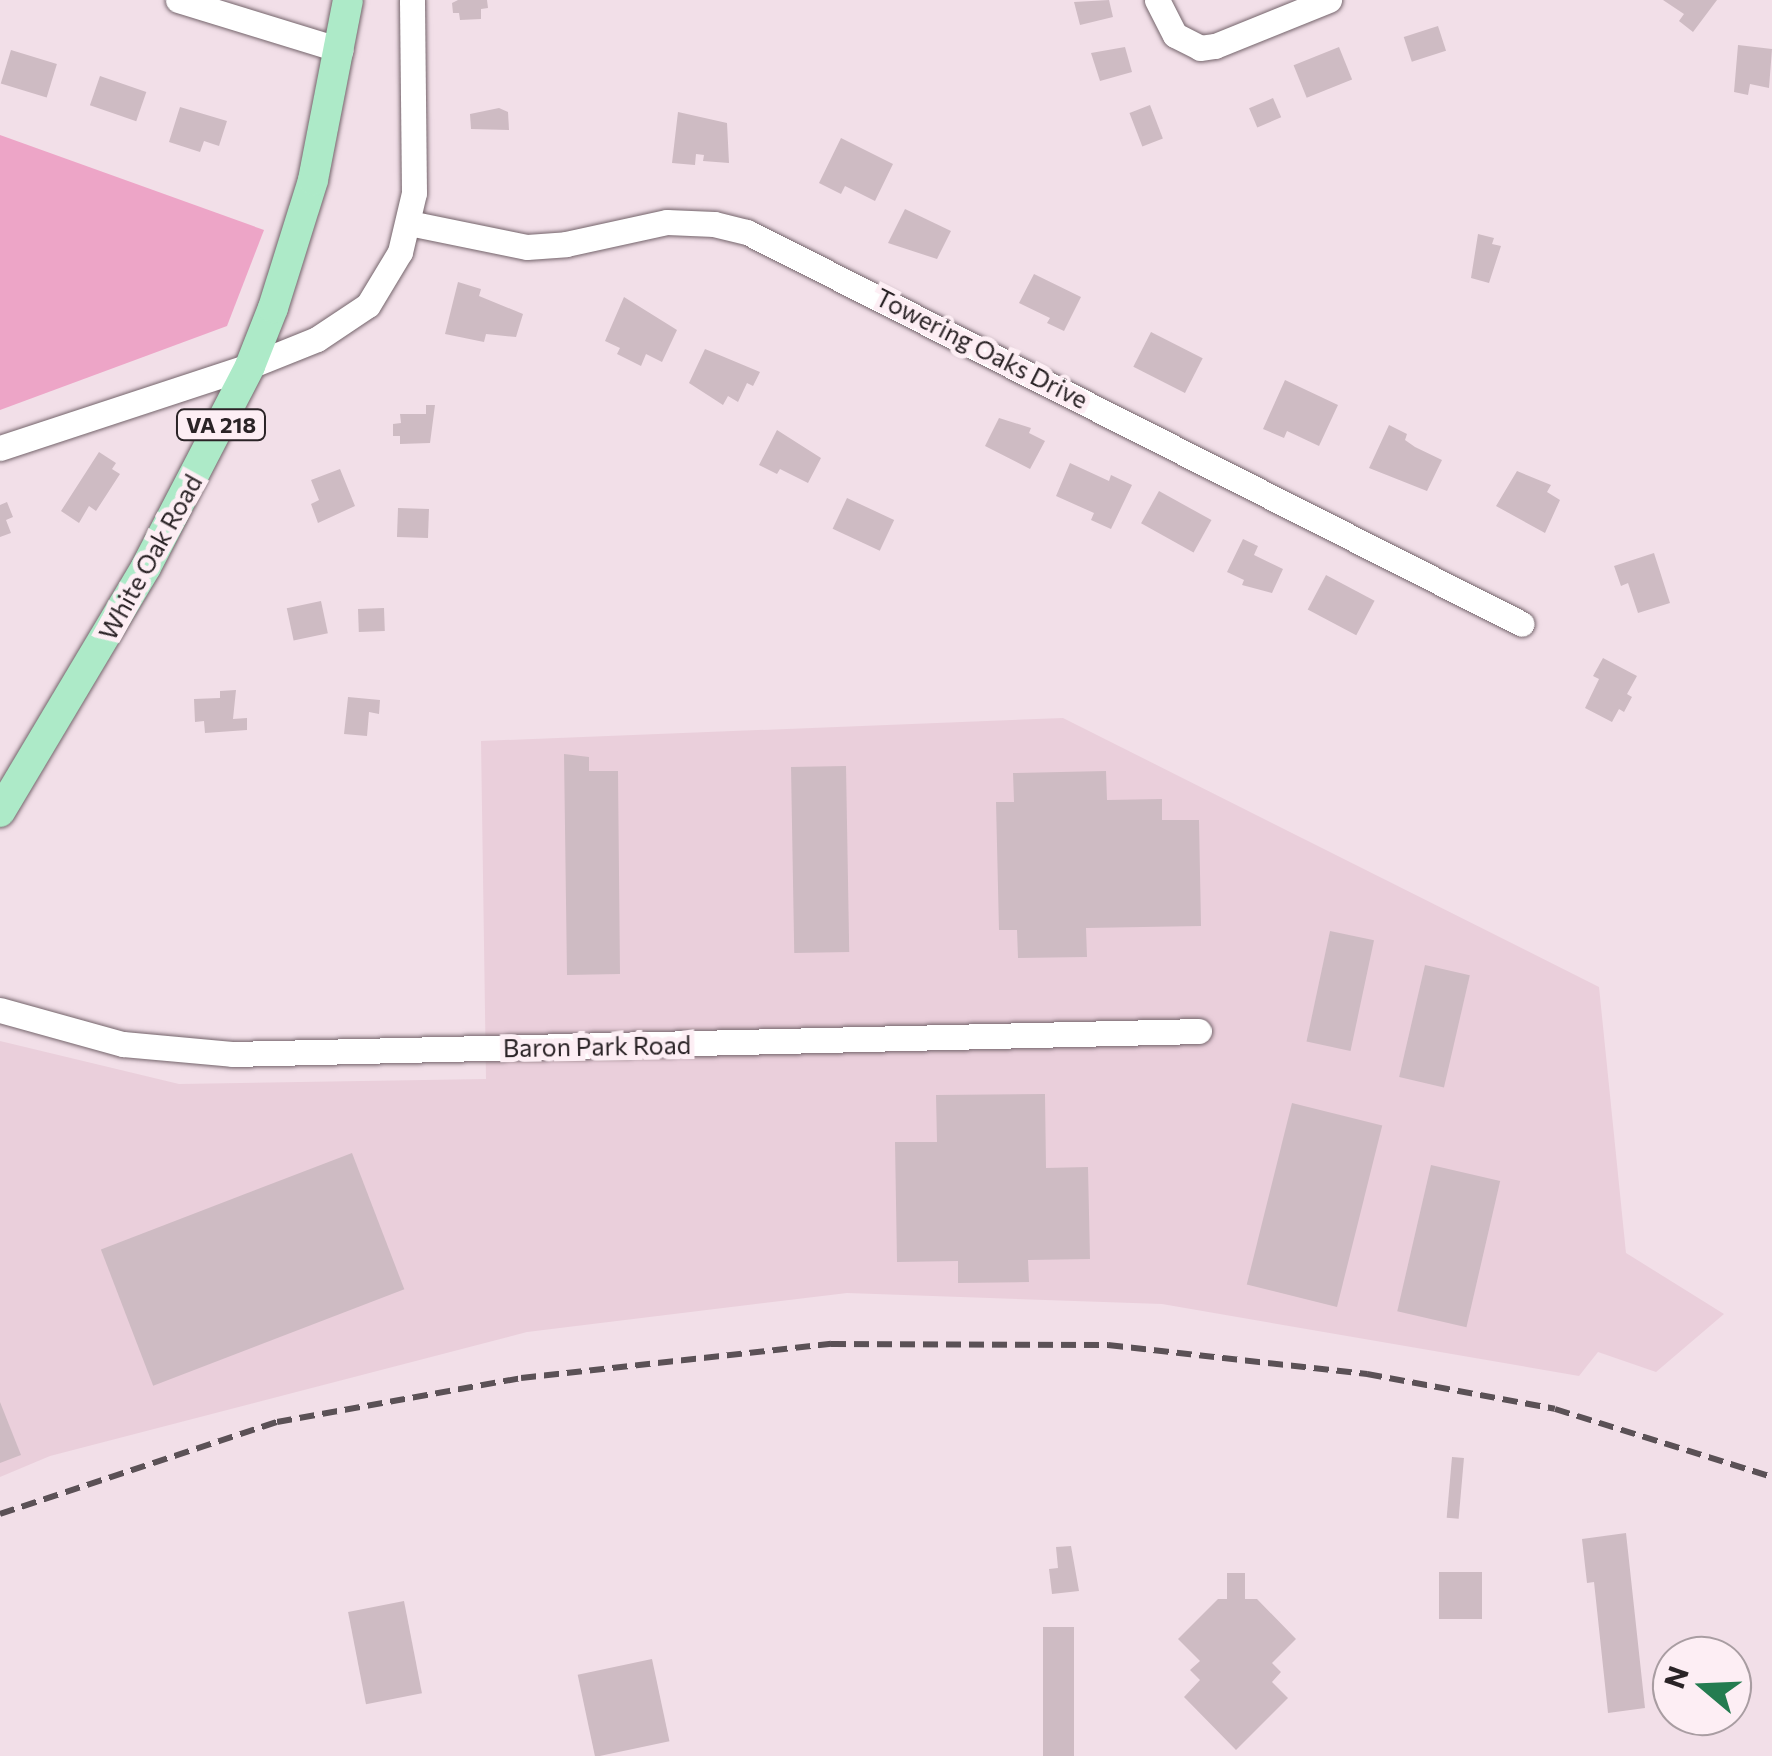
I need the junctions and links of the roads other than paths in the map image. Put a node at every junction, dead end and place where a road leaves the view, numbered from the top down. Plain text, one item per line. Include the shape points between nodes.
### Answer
1 (178, 0) edge
2 (348, 0) edge
3 (412, 0) edge
4 (1157, 0) edge
5 (1329, 0) edge
6 (341, 50) junction
7 (409, 223) junction
8 (250, 366) junction
9 (0, 448) edge
10 (1522, 624) dead end
11 (0, 812) edge
12 (0, 1010) edge
13 (1199, 1031) dead end

1 - 6 street
2 - 6 main road, White Oak Road / VA 218
3 - 7 street via 416,139
4 - 5 street via 1175,35 1200,48
6 - 8 main road, White Oak Road / VA 218 via 314,180
7 - 8 street via 368,305 317,339
7 - 10 street, Towering Oaks Drive via 527,246 668,222 747,232
8 - 9 street
8 - 11 main road, White Oak Road / VA 218 via 146,567
12 - 13 street, Baron Park Road via 123,1044 232,1054

